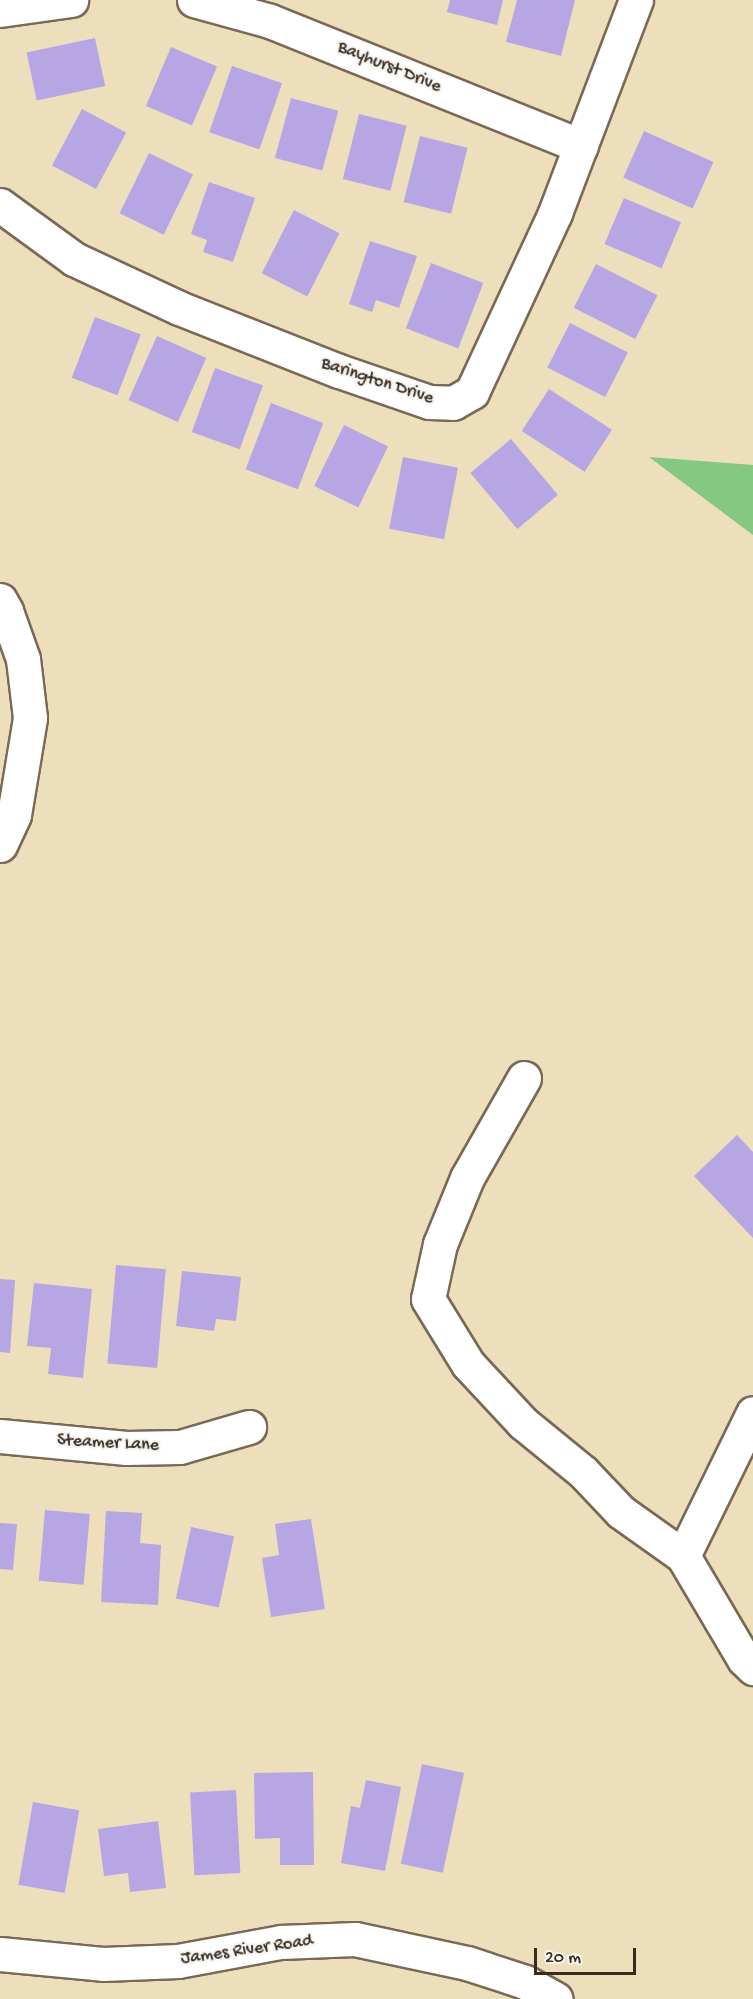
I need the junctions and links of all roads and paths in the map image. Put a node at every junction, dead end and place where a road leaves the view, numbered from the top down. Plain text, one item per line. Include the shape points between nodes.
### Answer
1 (71, 0) edge
2 (194, 0) edge
3 (636, 0) edge
4 (0, 10) edge
5 (581, 146) junction
6 (0, 205) edge
7 (0, 600) edge
8 (0, 845) edge
9 (524, 1078) dead end
10 (753, 1413) edge
11 (249, 1427) dead end
12 (0, 1436) edge
13 (682, 1556) junction
14 (753, 1668) edge
15 (0, 1953) edge
16 (556, 1999) edge

1 - 4 street
2 - 5 street, Bayhurst Drive via 270,21
3 - 5 street, Barington Drive
5 - 6 street, Barington Drive via 555,213 472,392 453,404 429,402 339,371 179,308 74,259
7 - 8 street via 23,659 30,718 14,815
9 - 13 street via 467,1178 440,1244 428,1299 468,1364 523,1424 583,1472 621,1512
10 - 13 street
11 - 12 street, Steamer Lane via 180,1447 126,1448
13 - 14 street
15 - 16 street, James River Road via 103,1964 178,1960 281,1942 355,1939 467,1963 525,1982

